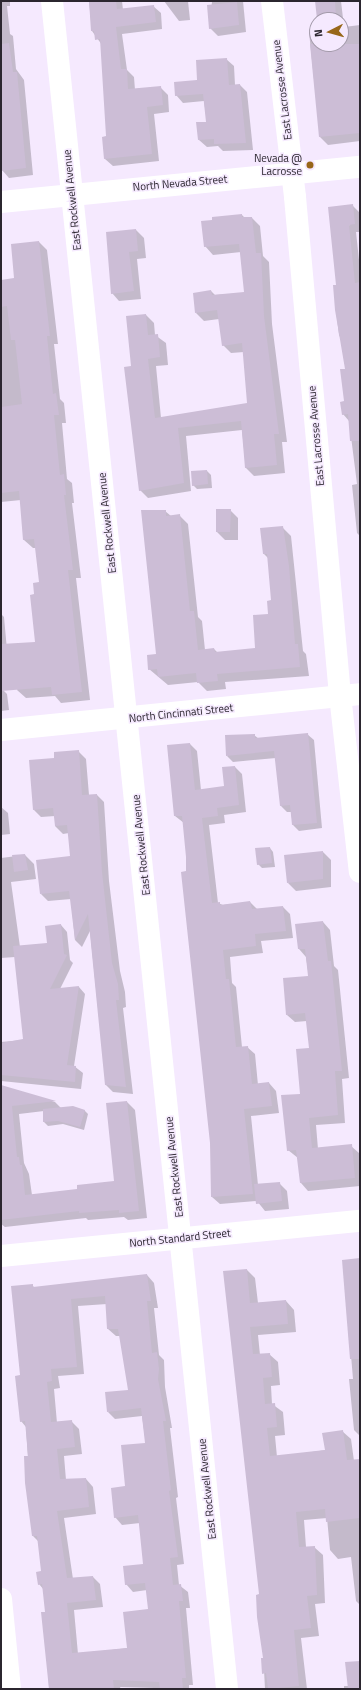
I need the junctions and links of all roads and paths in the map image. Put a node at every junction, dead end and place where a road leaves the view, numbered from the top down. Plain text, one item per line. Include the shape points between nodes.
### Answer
1 (52, 1) edge
2 (272, 1) edge
3 (360, 166) edge
4 (292, 174) junction
5 (72, 194) junction
6 (1, 202) edge
7 (350, 695) edge
8 (127, 719) junction
9 (1, 730) edge
10 (360, 872) edge
11 (360, 1221) edge
12 (182, 1237) junction
13 (1, 1256) edge
14 (1, 1599) edge
15 (10, 1689) edge
16 (227, 1689) edge

1 - 5 street, East Rockwell Avenue
2 - 4 street, East Lacrosse Avenue
3 - 4 street, North Nevada Street
4 - 5 street, North Nevada Street
4 - 7 street, East Lacrosse Avenue
5 - 6 street, North Nevada Street
5 - 8 street, East Rockwell Avenue
7 - 8 street, North Cincinnati Street
7 - 10 street, East Lacrosse Avenue
8 - 9 street, North Cincinnati Street
8 - 12 street, East Rockwell Avenue
11 - 12 street, North Standard Street
12 - 13 street, North Standard Street
12 - 16 street, East Rockwell Avenue
14 - 15 street

